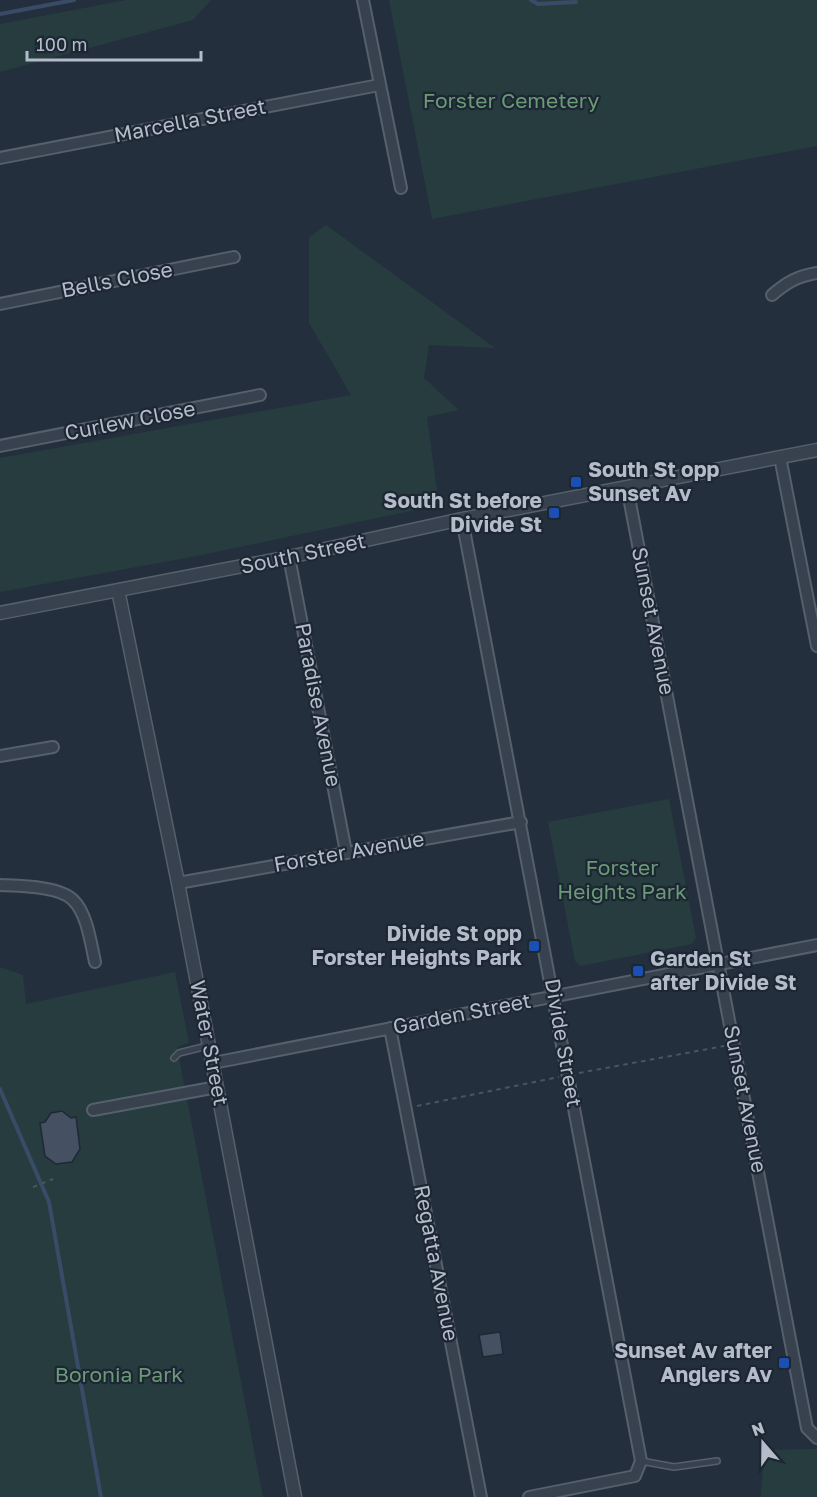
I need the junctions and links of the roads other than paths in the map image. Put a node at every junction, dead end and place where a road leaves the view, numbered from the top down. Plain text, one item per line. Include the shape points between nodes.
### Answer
1 (363, 0) edge
2 (379, 85) junction
3 (0, 158) edge
4 (401, 188) dead end
5 (234, 256) dead end
6 (817, 273) edge
7 (772, 295) dead end
8 (0, 304) edge
9 (260, 395) dead end
10 (0, 446) edge
11 (817, 450) edge
12 (780, 457) junction
13 (627, 487) junction
14 (462, 519) junction
15 (289, 557) junction
16 (118, 590) junction
17 (0, 613) edge
18 (817, 646) edge
19 (53, 747) dead end
20 (0, 756) edge
21 (521, 822) junction
22 (346, 852) junction
23 (178, 883) junction
24 (0, 885) edge
25 (817, 945) edge
26 (95, 962) dead end
27 (719, 964) junction
28 (554, 996) junction
29 (390, 1028) junction
30 (209, 1045) junction
31 (174, 1058) dead end
32 (213, 1063) junction
33 (217, 1087) junction
34 (93, 1110) dead end
35 (817, 1438) edge
36 (642, 1461) junction
37 (717, 1461) dead end
38 (295, 1497) edge
39 (481, 1497) edge
40 (529, 1497) edge

1 - 2 street
2 - 3 street, Marcella Street
2 - 4 street
5 - 8 street, Bells Close
6 - 7 street via 799,276
9 - 10 street, Curlew Close
11 - 12 street, South Street
12 - 13 street, South Street
12 - 18 street
13 - 14 street, South Street
13 - 27 street, Sunset Avenue
14 - 15 street, South Street
14 - 21 street, Divide Street
15 - 16 street, South Street
15 - 22 street, Paradise Avenue
16 - 17 street, South Street
16 - 23 street, Water Street
19 - 20 street
21 - 22 street, Forster Avenue
21 - 28 street, Divide Street
22 - 23 street, Forster Avenue
23 - 30 street, Water Street
24 - 26 street via 44,888 73,899 88,925
25 - 27 street, Garden Street
27 - 28 street, Garden Street
27 - 35 street, Sunset Avenue via 807,1428
28 - 29 street, Garden Street
28 - 36 street, Divide Street
29 - 32 street, Garden Street
29 - 39 street, Regatta Avenue
30 - 31 lane
30 - 32 street, Water Street
32 - 33 street, Water Street
33 - 34 street
33 - 38 street, Water Street
36 - 37 lane via 674,1467
36 - 40 street via 635,1476

